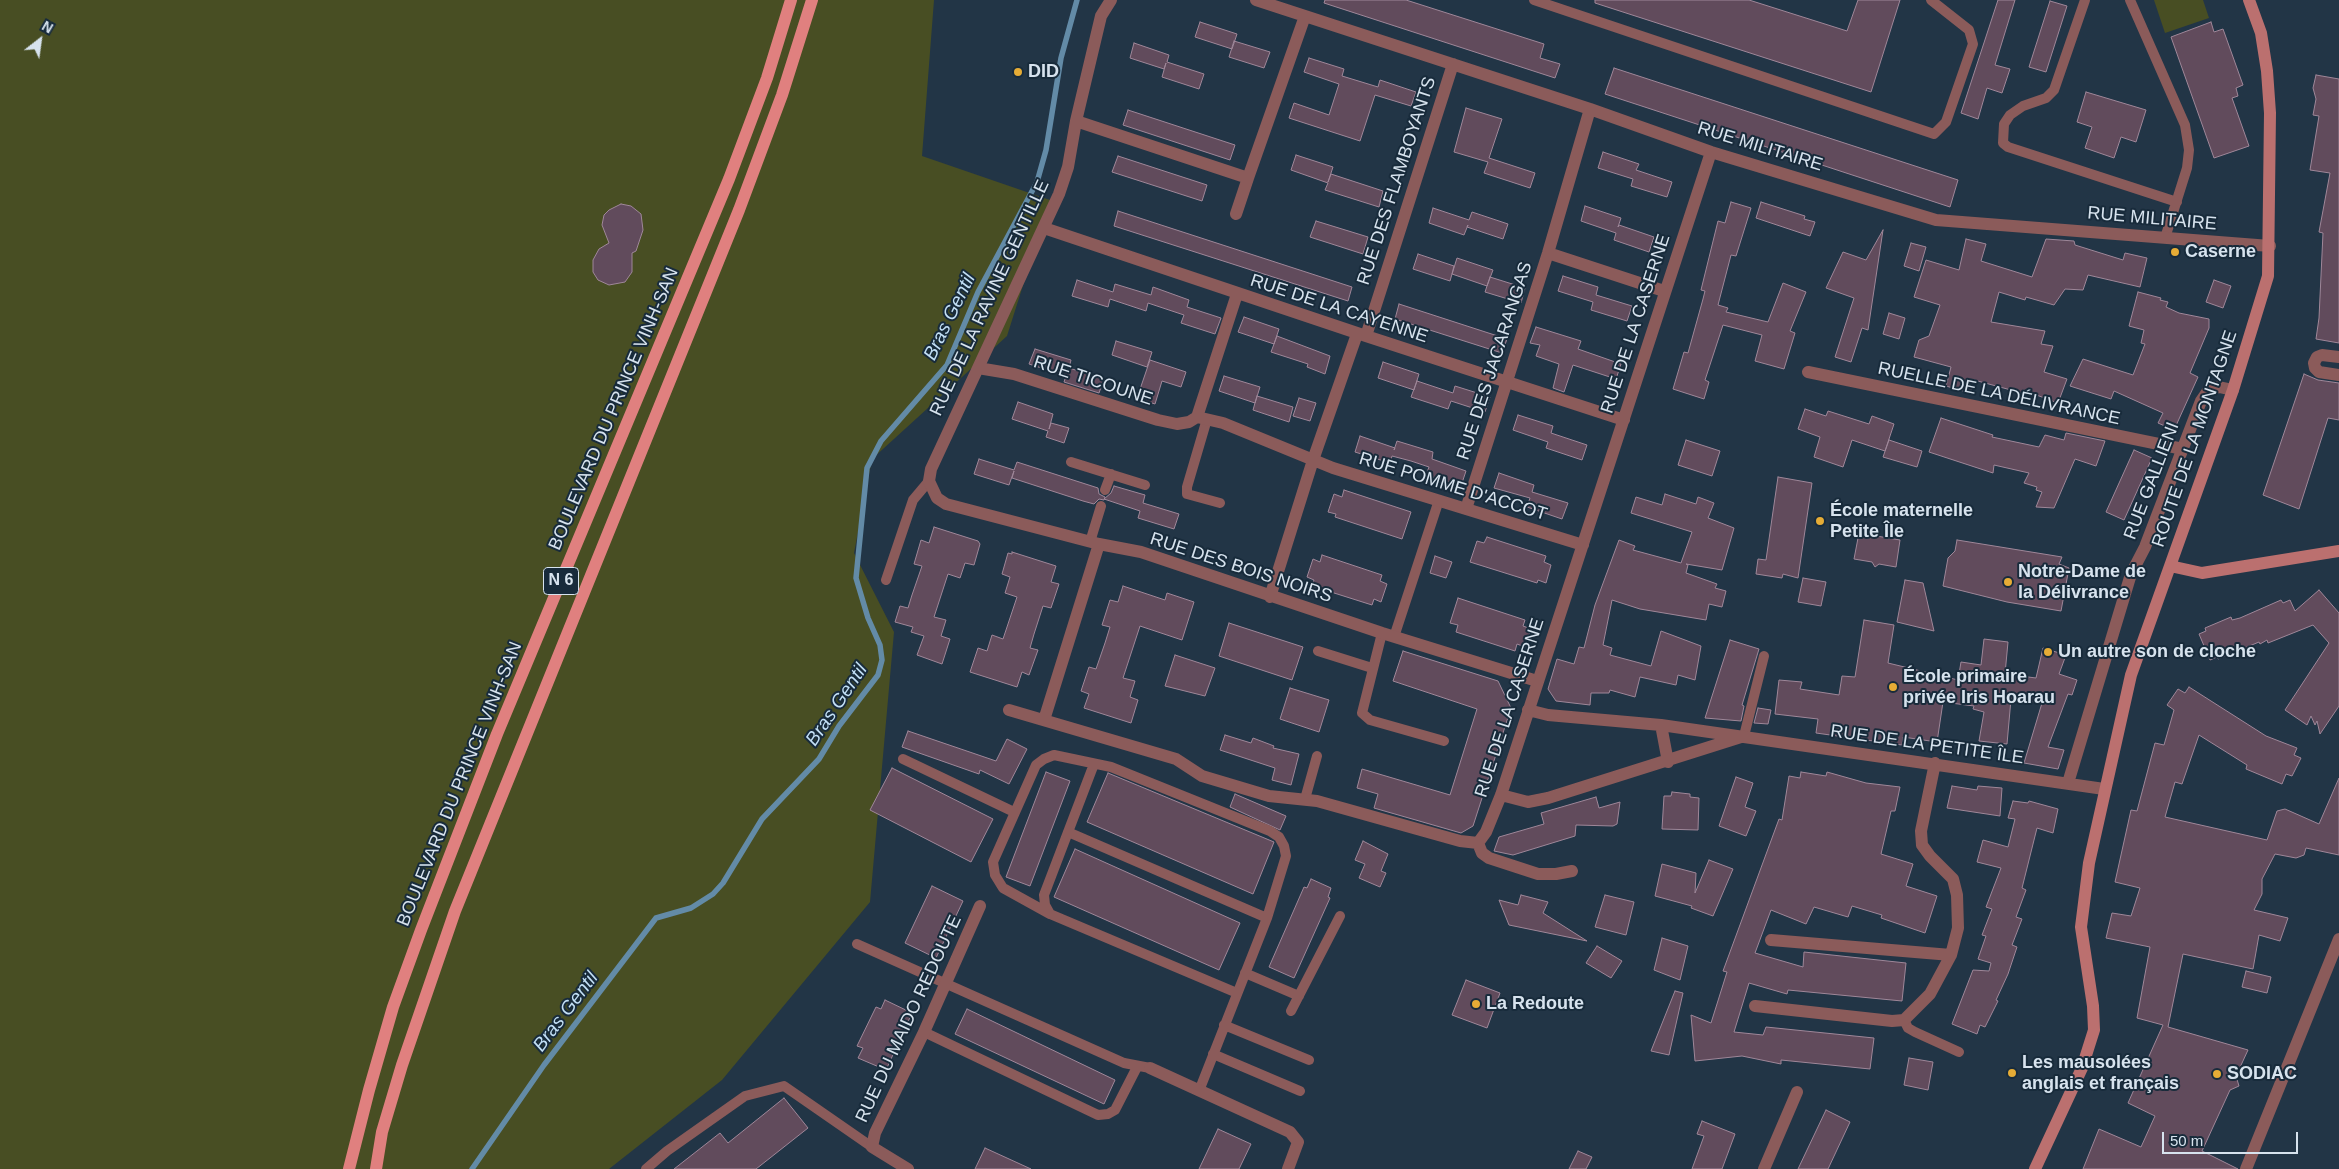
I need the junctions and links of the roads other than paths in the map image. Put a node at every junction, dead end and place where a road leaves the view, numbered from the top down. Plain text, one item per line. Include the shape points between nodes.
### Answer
1 (790, 0) edge
2 (812, 0) edge
3 (1111, 0) edge
4 (1256, 0) edge
5 (1534, 0) edge
6 (1931, 0) edge
7 (2084, 0) edge
8 (2130, 0) edge
9 (2249, 0) edge
10 (1305, 16) junction
11 (1453, 64) junction
12 (1590, 109) junction
13 (1076, 121) junction
14 (1711, 152) junction
15 (1248, 178) junction
16 (2177, 202) junction
17 (1236, 214) dead end
18 (1044, 228) junction
19 (2165, 238) junction
20 (2270, 246) junction
21 (1548, 253) junction
22 (1664, 291) junction
23 (1237, 294) junction
24 (1361, 335) junction
25 (2339, 357) edge
26 (978, 368) junction
27 (1808, 372) dead end
28 (2339, 375) edge
29 (1507, 383) junction
30 (2233, 390) junction
31 (1202, 418) junction
32 (1624, 420) junction
33 (2183, 449) junction
34 (1313, 460) junction
35 (1071, 462) dead end
36 (1111, 474) junction
37 (1145, 485) dead end
38 (932, 487) junction
39 (1106, 490) dead end
40 (1439, 500) junction
41 (1220, 503) dead end
42 (1100, 506) dead end
43 (1466, 509) junction
44 (1095, 543) junction
45 (1583, 545) junction
46 (2339, 551) edge
47 (2170, 566) junction
48 (886, 580) dead end
49 (1270, 597) junction
50 (1388, 635) junction
51 (1318, 651) dead end
52 (1764, 656) dead end
53 (1372, 668) junction
54 (1537, 681) junction
55 (1009, 710) dead end
56 (1528, 710) junction
57 (1044, 720) junction
58 (1661, 725) junction
59 (1744, 736) junction
60 (1444, 741) dead end
61 (1317, 756) dead end
62 (903, 759) dead end
63 (1668, 762) junction
64 (1094, 764) junction
65 (1935, 764) junction
66 (2068, 783) junction
67 (2104, 789) junction
68 (1501, 795) junction
69 (1304, 799) junction
70 (1014, 812) junction
71 (1068, 832) junction
72 (1478, 843) junction
73 (1572, 871) dead end
74 (980, 906) dead end
75 (1050, 914) junction
76 (1340, 916) dead end
77 (1267, 918) junction
78 (2339, 939) edge
79 (1771, 940) dead end
80 (857, 944) dead end
81 (1951, 955) junction
82 (1245, 973) junction
83 (944, 983) junction
84 (1237, 993) junction
85 (1299, 996) junction
86 (1755, 1006) dead end
87 (1291, 1011) dead end
88 (1904, 1020) junction
89 (1224, 1025) junction
90 (924, 1032) junction
91 (1959, 1052) dead end
92 (1213, 1054) junction
93 (1309, 1060) dead end
94 (1143, 1067) junction
95 (1199, 1091) junction
96 (1300, 1091) dead end
97 (1797, 1092) dead end
98 (872, 1147) junction
99 (349, 1169) edge
100 (376, 1169) edge
101 (646, 1169) edge
102 (908, 1169) edge
103 (1288, 1169) edge
104 (1764, 1169) edge
105 (2035, 1169) edge
106 (2246, 1169) edge

1 - 99 main road, BOULEVARD DU PRINCE VINH-SAN / N 6 via 767,78 729,179 497,734 421,930 393,1007
2 - 100 main road, N 6 via 782,96 739,210 452,920 402,1064 382,1132
3 - 13 street, RUE DE LA RAVINE GENTILLE via 1101,16
4 - 10 street, RUE MILITAIRE
5 - 6 lane via 1934,134 1946,122 1973,44 1969,30
7 - 16 lane via 2052,94 2010,114 2004,124 2003,143
8 - 16 lane via 2185,125 2189,150
9 - 20 main road, ROUTE DE LA MONTAGNE via 2261,34 2267,71
10 - 11 street, RUE MILITAIRE
10 - 15 street
11 - 12 street, RUE MILITAIRE
11 - 24 street, RUE DES FLAMBOYANTS
12 - 14 street, RUE MILITAIRE
12 - 21 street, RUE DES JACARANGAS
13 - 15 street
13 - 18 street, RUE DE LA RAVINE GENTILLE via 1068,167
14 - 19 street, RUE MILITAIRE via 1936,220
14 - 22 street, RUE DE LA CASERNE
15 - 17 street
16 - 19 lane
18 - 23 street, RUE DE LA CAYENNE
18 - 26 street, RUE DE LA RAVINE GENTILLE
19 - 20 street, RUE MILITAIRE
20 - 30 main road, ROUTE DE LA MONTAGNE via 2268,276
21 - 22 street, RUE DES JACARANGAS
21 - 29 street, RUE DES JACARANGAS
22 - 32 street, RUE DE LA CASERNE
23 - 24 street, RUE DE LA CAYENNE
23 - 31 street
24 - 29 street, RUE DE LA CAYENNE
24 - 34 street, RUE DES FLAMBOYANTS
25 - 28 street via 2322,355 2314,363 2319,372
26 - 31 street, RUE TICOUNE via 1014,374 1177,424
26 - 38 street, RUE DE LA RAVINE GENTILLE via 930,469
27 - 33 street, RUELLE DE LA DÉLIVRANCE
29 - 32 street, RUE DE LA CAYENNE
29 - 43 street, RUE DES JACARANGAS
30 - 33 street, RUE GALLIENI via 2210,388
30 - 47 main road, ROUTE DE LA MONTAGNE
31 - 34 street
31 - 41 lane via 1187,494
32 - 45 street, RUE DE LA CASERNE
33 - 66 street, RUE GALLIENI via 2145,547 2131,574
34 - 40 street, RUE POMME D'ACCOT
34 - 49 street, RUE DES FLAMBOYANTS
35 - 36 lane
36 - 37 lane
36 - 39 lane
38 - 44 street, RUE DES BOIS NOIRS via 937,498 946,504
38 - 48 lane via 913,500
40 - 43 street, RUE POMME D'ACCOT
40 - 50 lane
42 - 44 lane
43 - 45 street, RUE POMME D'ACCOT
44 - 49 street, RUE DES BOIS NOIRS via 1141,552
44 - 57 street
45 - 54 street, RUE DE LA CASERNE
46 - 47 main road via 2202,573
47 - 67 main road, ROUTE DE LA MONTAGNE via 2131,675
49 - 50 street, RUE DES BOIS NOIRS
50 - 53 lane
50 - 54 street, RUE DES BOIS NOIRS
51 - 53 lane
52 - 59 lane
53 - 60 lane via 1362,708 1364,716
54 - 56 street, RUE DE LA CASERNE
55 - 57 street
56 - 58 street, RUE DE LA PETITE ÎLE via 1548,716
56 - 68 street, RUE DE LA CASERNE
57 - 69 street via 1176,759 1202,776 1270,796
58 - 59 street, RUE DE LA PETITE ÎLE
58 - 63 street
59 - 63 street, RUE DE LA PETITE ÎLE
59 - 65 street, RUE DE LA PETITE ÎLE
61 - 69 lane
62 - 70 lane
63 - 68 street, RUE DE LA PETITE ÎLE via 1528,802
64 - 70 lane via 1054,755 1044,759 1036,765
64 - 71 lane
64 - 77 lane via 1111,767 1279,837 1286,856
65 - 66 street, RUE DE LA PETITE ÎLE
65 - 81 street via 1921,831 1922,844 1953,879 1958,928
66 - 67 street, RUE DE LA PETITE ÎLE
67 - 105 main road, ROUTE DE LA MONTAGNE via 2089,863 2081,927 2094,1006 2094,1030 2082,1068
68 - 72 street, RUE DE LA CASERNE
69 - 72 street
70 - 75 lane via 993,862 995,875 1003,888
71 - 75 lane via 1044,895
71 - 77 lane
72 - 73 street via 1482,853 1489,858 1538,874
74 - 83 street, RUE DU MAIDO REDOUTE
75 - 84 lane
76 - 85 lane
77 - 82 lane
78 - 106 street
79 - 81 street
80 - 83 lane
81 - 88 street via 1930,994
82 - 84 lane
82 - 85 lane
83 - 90 street, RUE DU MAIDO REDOUTE
83 - 94 lane
84 - 89 lane
85 - 87 lane
86 - 88 street
88 - 91 lane via 1915,1032
89 - 92 lane
89 - 93 lane
90 - 94 lane via 1098,1115 1115,1110
90 - 98 street, RUE DU MAIDO REDOUTE via 875,1133
92 - 95 lane
92 - 96 lane
94 - 95 street
95 - 103 street via 1290,1132 1298,1142
97 - 104 street
98 - 101 lane via 784,1086 746,1096 666,1151
98 - 102 street

